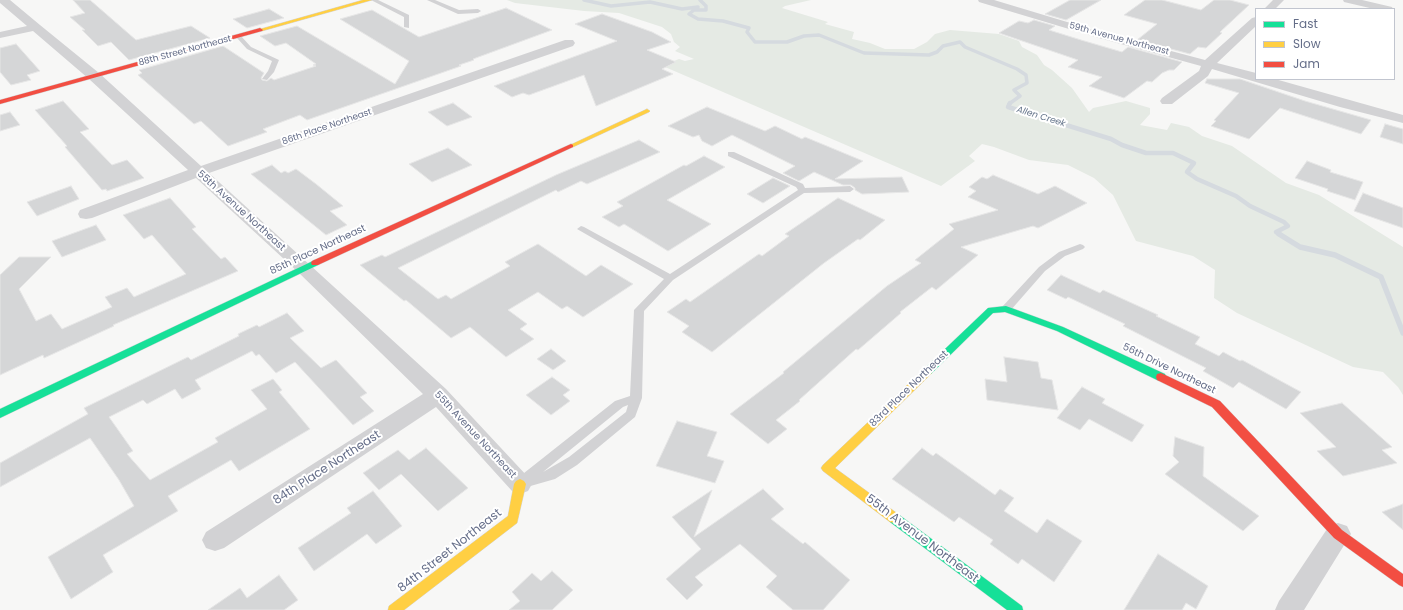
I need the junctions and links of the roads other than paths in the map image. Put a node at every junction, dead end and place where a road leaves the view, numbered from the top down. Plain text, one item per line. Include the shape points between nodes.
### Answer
1 (6, 0) edge
2 (369, 0) edge
3 (374, 0) edge
4 (430, 0) edge
5 (983, 0) edge
6 (1279, 0) edge
7 (1348, 0) edge
8 (1033, 4) dead end
9 (1368, 7) edge
10 (1270, 8) edge
11 (478, 11) dead end
12 (1021, 11) junction
13 (1255, 21) edge
14 (36, 27) junction
15 (407, 27) dead end
16 (0, 35) edge
17 (239, 36) junction
18 (569, 43) dead end
19 (1208, 63) junction
20 (94, 76) junction
21 (1255, 78) edge
22 (265, 79) dead end
23 (1264, 80) edge
24 (1167, 101) dead end
25 (0, 102) edge
26 (647, 111) dead end
27 (1403, 119) edge
28 (731, 154) dead end
29 (197, 172) junction
30 (850, 189) dead end
31 (802, 191) junction
32 (86, 214) dead end
33 (581, 229) dead end
34 (1080, 247) dead end
35 (304, 268) junction
36 (670, 278) junction
37 (1006, 309) junction
38 (991, 310) joint
39 (438, 395) junction
40 (0, 414) edge
41 (827, 468) joint
42 (520, 484) junction
43 (1338, 534) junction
44 (215, 540) dead end
45 (1403, 581) edge
46 (394, 610) edge
47 (1017, 610) edge
48 (1289, 610) edge

1 - 14 street, 55th Avenue Northeast
2 - 17 street, 88th Street Northeast
3 - 15 lane via 407,16
4 - 11 lane via 458,12
5 - 12 street, 59th Avenue Northeast
6 - 10 street
7 - 9 street
8 - 12 street
12 - 19 street, 59th Avenue Northeast via 1103,36
13 - 19 street
14 - 16 street
14 - 20 street, 55th Avenue Northeast
17 - 20 street, 88th Street Northeast
17 - 22 lane via 249,48 276,60
18 - 29 street, 86th Place Northeast
19 - 21 street, 59th Avenue Northeast
19 - 24 street via 1204,73
20 - 25 street, 88th Street Northeast
20 - 29 street, 55th Avenue Northeast
23 - 27 street
26 - 35 street, 85th Place Northeast
28 - 31 lane via 800,186
29 - 32 street, 86th Place Northeast
29 - 35 street, 55th Avenue Northeast
30 - 31 lane
31 - 36 lane
33 - 36 lane
34 - 37 lane via 1062,254 1042,269
35 - 39 street, 55th Avenue Northeast
35 - 40 street, 85th Place Northeast
36 - 42 lane via 639,310 636,398 631,414 573,461 551,474
37 - 38 street, 56th Drive Northeast
37 - 43 street, 56th Drive Northeast via 1060,329 1216,404
38 - 41 street, 83rd Place Northeast
39 - 42 street, 55th Avenue Northeast
39 - 44 street, 84th Place Northeast
41 - 47 street, 55th Avenue Northeast
42 - 46 street, 84th Street Northeast via 513,519
43 - 45 street
43 - 48 street

